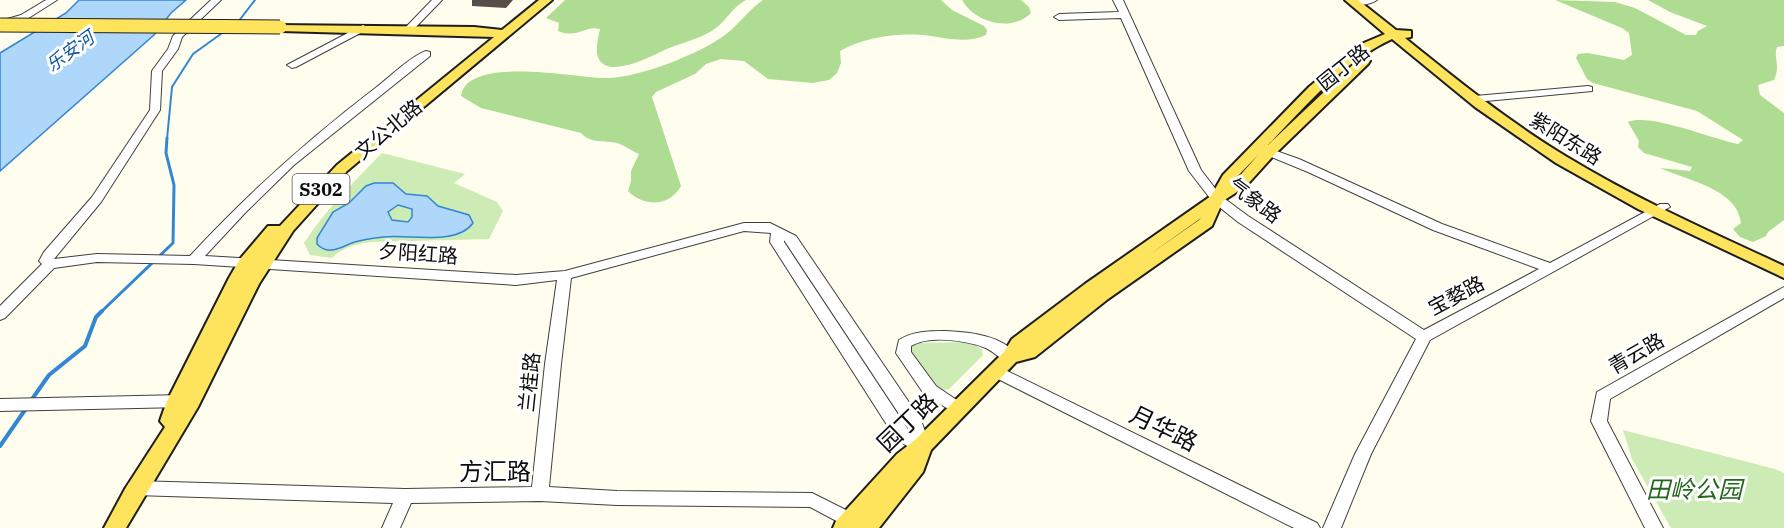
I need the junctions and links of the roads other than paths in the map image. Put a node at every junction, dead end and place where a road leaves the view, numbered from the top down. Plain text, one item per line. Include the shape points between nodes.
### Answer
1 (52, 0) edge
2 (216, 0) edge
3 (437, 0) edge
4 (536, 0) edge
5 (546, 0) edge
6 (1118, 0) edge
7 (1360, 1) edge
8 (1125, 15) junction
9 (1059, 17) dead end
10 (0, 25) edge
11 (363, 28) junction
12 (408, 30) junction
13 (500, 34) junction
14 (1400, 35) junction
15 (426, 54) dead end
16 (292, 65) dead end
17 (1588, 89) dead end
18 (1481, 98) junction
19 (1264, 150) junction
20 (1217, 200) junction
21 (1660, 209) junction
22 (194, 260) junction
23 (254, 263) junction
24 (50, 264) junction
25 (1784, 266) edge
26 (1550, 268) junction
27 (1784, 273) edge
28 (565, 274) junction
29 (1784, 292) edge
30 (0, 315) edge
31 (1424, 337) junction
32 (1010, 357) junction
33 (995, 371) junction
34 (184, 401) junction
35 (0, 405) edge
36 (958, 409) junction
37 (922, 446) junction
38 (135, 488) junction
39 (540, 494) junction
40 (405, 496) junction
41 (854, 525) edge
42 (115, 528) edge
43 (391, 528) edge
44 (1311, 528) edge
45 (1332, 528) edge
46 (1654, 528) edge

1 - 10 street via 24,17
2 - 24 street via 177,36 173,49 157,70 155,110 97,199 48,255 46,261
3 - 12 street
4 - 13 main road, 文公北路 / S302
5 - 13 main road, 文公北路 / S302
6 - 8 street, 气象路
7 - 14 main road, 紫阳东路
8 - 9 street
8 - 20 street, 气象路 via 1195,171
10 - 11 main road, bridge
11 - 12 main road
11 - 16 street
12 - 13 main road
13 - 23 main road, 文公北路 / S302 via 342,168
14 - 18 main road, 紫阳东路
14 - 19 main road, 园丁路 via 1373,52
15 - 22 street via 325,132
17 - 18 street
18 - 21 main road, 紫阳东路 via 1560,160
19 - 20 main road, 园丁路 via 1241,183
19 - 26 street via 1401,211
20 - 31 street, 气象路
20 - 32 main road, 园丁路 via 1206,223 1102,294 1029,351
21 - 25 main road, 紫阳东路
21 - 26 street, 宝婺路
21 - 27 main road, 紫阳东路
22 - 23 street, 夕阳红路
22 - 24 street, 夕阳红路 via 97,258
23 - 28 street, 夕阳红路 via 496,280
23 - 34 main road, 文公北路 / S302
24 - 30 street
26 - 31 street, 宝婺路
28 - 37 street, 夕阳红路 via 744,227 777,230 777,242 876,398 902,435
28 - 39 street, 兰桂路
29 - 46 street, 青云路 via 1604,396 1599,421
31 - 45 street, 宝婺路 via 1363,454
32 - 33 main road, 园丁路
32 - 36 street via 991,344 967,338 908,340 903,353 930,390
33 - 36 main road, 园丁路
33 - 44 street, 月华路
34 - 35 street
34 - 38 main road, 文公北路 / S302 via 167,438
36 - 37 main road, 园丁路
37 - 41 main road via 916,466
38 - 40 street, 方汇路
38 - 42 main road, 文公北路 / S302
39 - 40 street, 方汇路
39 - 41 street, 方汇路 via 812,500
40 - 43 street

